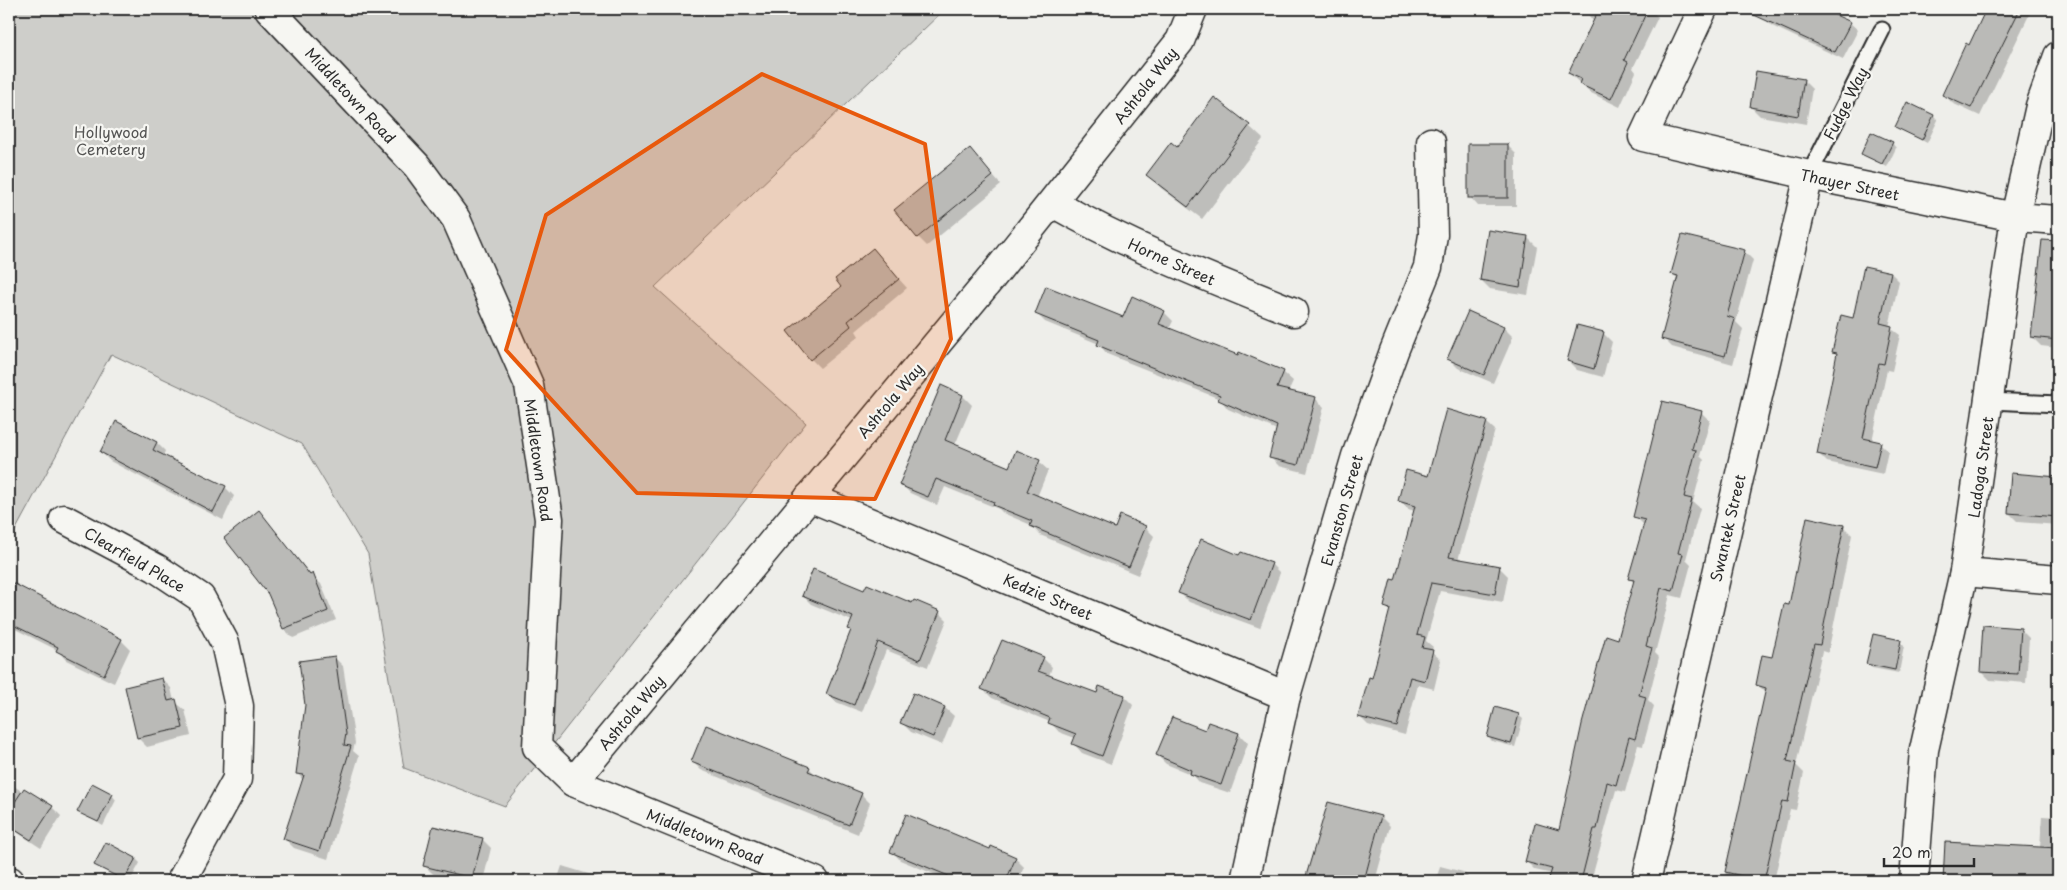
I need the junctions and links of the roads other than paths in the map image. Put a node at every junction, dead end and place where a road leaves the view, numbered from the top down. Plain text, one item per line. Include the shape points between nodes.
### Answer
1 (268, 9) edge
2 (1193, 9) edge
3 (1702, 9) edge
4 (1882, 30) dead end
5 (2058, 56) edge
6 (1431, 142) dead end
7 (1808, 176) junction
8 (1053, 203) junction
9 (2015, 217) junction
10 (2058, 220) edge
11 (1294, 312) dead end
12 (1989, 401) junction
13 (2058, 404) edge
14 (809, 497) junction
15 (64, 519) dead end
16 (1964, 572) junction
17 (2058, 580) edge
18 (1286, 696) junction
19 (574, 782) junction
20 (181, 881) edge
21 (815, 881) edge
22 (1244, 881) edge
23 (1646, 881) edge
24 (1914, 881) edge

1 - 19 street, Middletown Road via 416,166 456,219 529,385 549,519 537,747
2 - 8 street, Ashtola Way via 1180,40
3 - 7 street, Thayer Street via 1643,137
4 - 7 lane, Fudge Way
5 - 9 street, Ladoga Street via 2040,106
6 - 18 street, Evanston Street via 1433,235 1428,267 1356,456
7 - 9 street, Thayer Street
7 - 23 street, Swantek Street
8 - 11 street, Horne Street via 1177,265
8 - 14 street, Ashtola Way
9 - 10 street, Thayer Street
9 - 12 street, Ladoga Street
12 - 13 lane
12 - 16 street, Ladoga Street
14 - 18 street, Kedzie Street
14 - 19 street, Ashtola Way
15 - 20 street, Clearfield Place via 156,568 201,598 225,643 239,706 237,779
16 - 17 street
16 - 24 street, Ladoga Street via 1924,750
18 - 22 street, Evanston Street
19 - 21 street, Middletown Road

